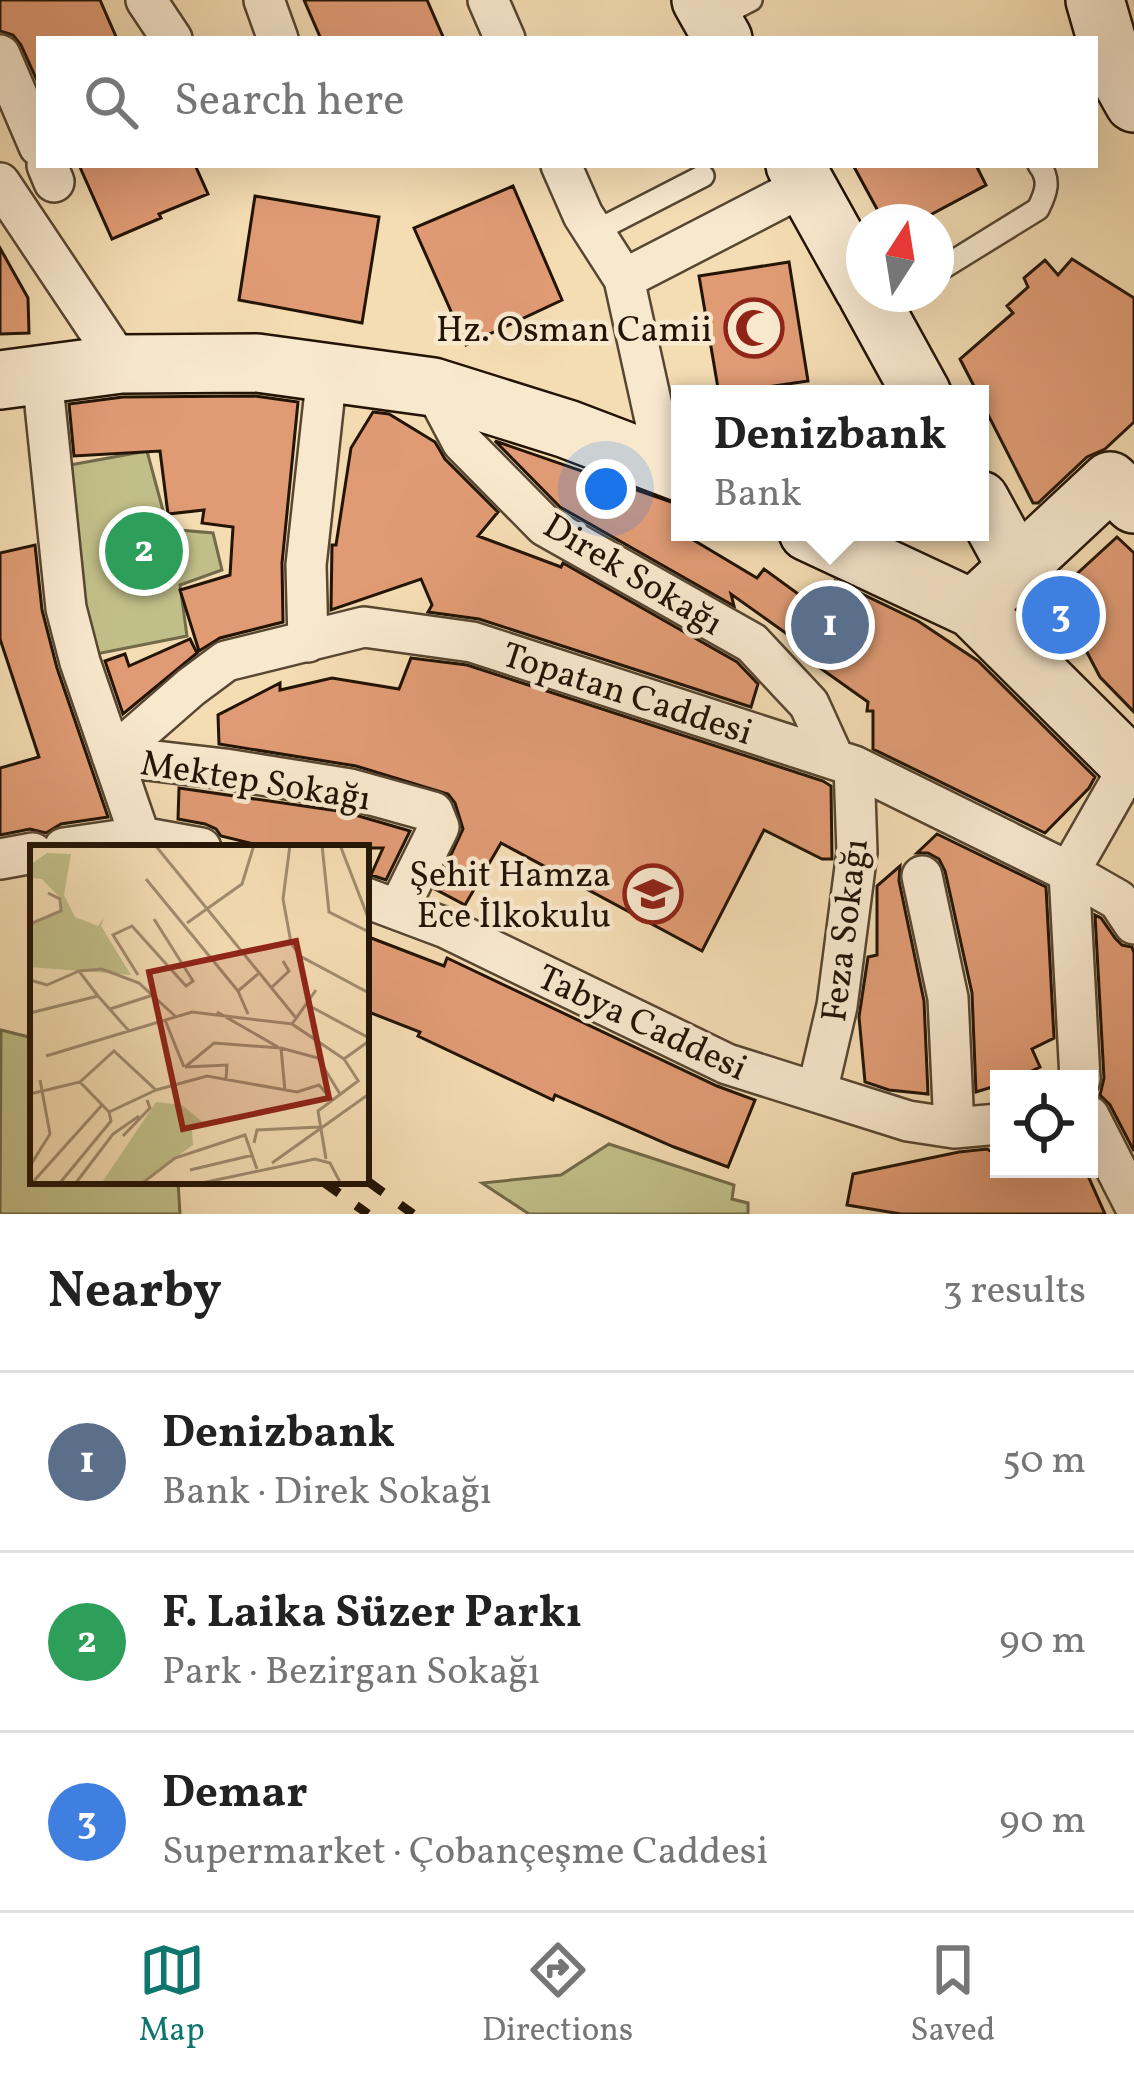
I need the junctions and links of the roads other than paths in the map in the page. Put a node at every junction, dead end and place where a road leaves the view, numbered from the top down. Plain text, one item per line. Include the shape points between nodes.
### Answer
1 (146, 0) edge
2 (264, 0) edge
3 (488, 0) edge
4 (1095, 0) edge
5 (1126, 0) edge
6 (1134, 26) edge
7 (170, 36) edge
8 (277, 36) edge
9 (504, 36) edge
10 (0, 55) edge
11 (1134, 103) edge
12 (36, 138) edge
13 (562, 168) edge
14 (1041, 168) edge
15 (800, 175) edge
16 (703, 176) dead end
17 (0, 183) edge
18 (594, 232) junction
19 (846, 248) edge
20 (954, 261) edge
21 (624, 279) junction
22 (884, 312) edge
23 (121, 364) junction
24 (327, 373) junction
25 (21, 378) edge
26 (918, 385) edge
27 (433, 387) junction
28 (671, 461) edge
29 (671, 468) edge
30 (1126, 481) edge
31 (989, 517) edge
32 (827, 541) edge
33 (1017, 568) junction
34 (973, 609) junction
35 (308, 642) junction
36 (112, 756) junction
37 (844, 763) junction
38 (1132, 767) edge
39 (140, 837) junction
40 (85, 845) edge
41 (184, 845) edge
42 (30, 854) edge
43 (0, 859) edge
44 (1069, 872) junction
45 (922, 875) dead end
46 (382, 904) edge
47 (1134, 924) edge
48 (1080, 1070) edge
49 (817, 1092) junction
50 (990, 1125) edge
51 (954, 1128) junction
52 (1098, 1134) edge
53 (1134, 1204) edge

1 - 7 street
2 - 8 street
3 - 9 street
4 - 11 street
5 - 6 street
10 - 12 street
13 - 18 street
14 - 20 lane via 1047,192 1038,209
15 - 19 street
15 - 21 street
16 - 18 lane
17 - 23 street
18 - 21 street
21 - 28 street
22 - 26 street
23 - 24 street via 257,363
23 - 25 street
24 - 27 street
24 - 35 street via 306,566
25 - 36 street via 66,608
27 - 29 street
27 - 37 street, Direk Sokağı via 462,442 545,526 752,643 809,704
30 - 33 street
31 - 33 street
32 - 34 street
33 - 34 street
34 - 38 street
35 - 36 street, Topatan Caddesi via 226,662
35 - 37 street, Topatan Caddesi via 364,627 472,642
36 - 39 street
36 - 46 street, Mektep Sokağı via 350,789 434,812 439,827
37 - 44 street, Topatan Caddesi
37 - 49 street, Feza Sokağı via 857,852
38 - 44 street
39 - 40 street
39 - 41 street
42 - 43 street
44 - 47 street, Topatan Caddesi via 1118,900
44 - 48 street
45 - 51 street via 948,998
46 - 49 street, Tabya Caddesi via 727,1064
49 - 51 street, Tabya Caddesi
50 - 51 street, Tabya Caddesi
52 - 53 street

